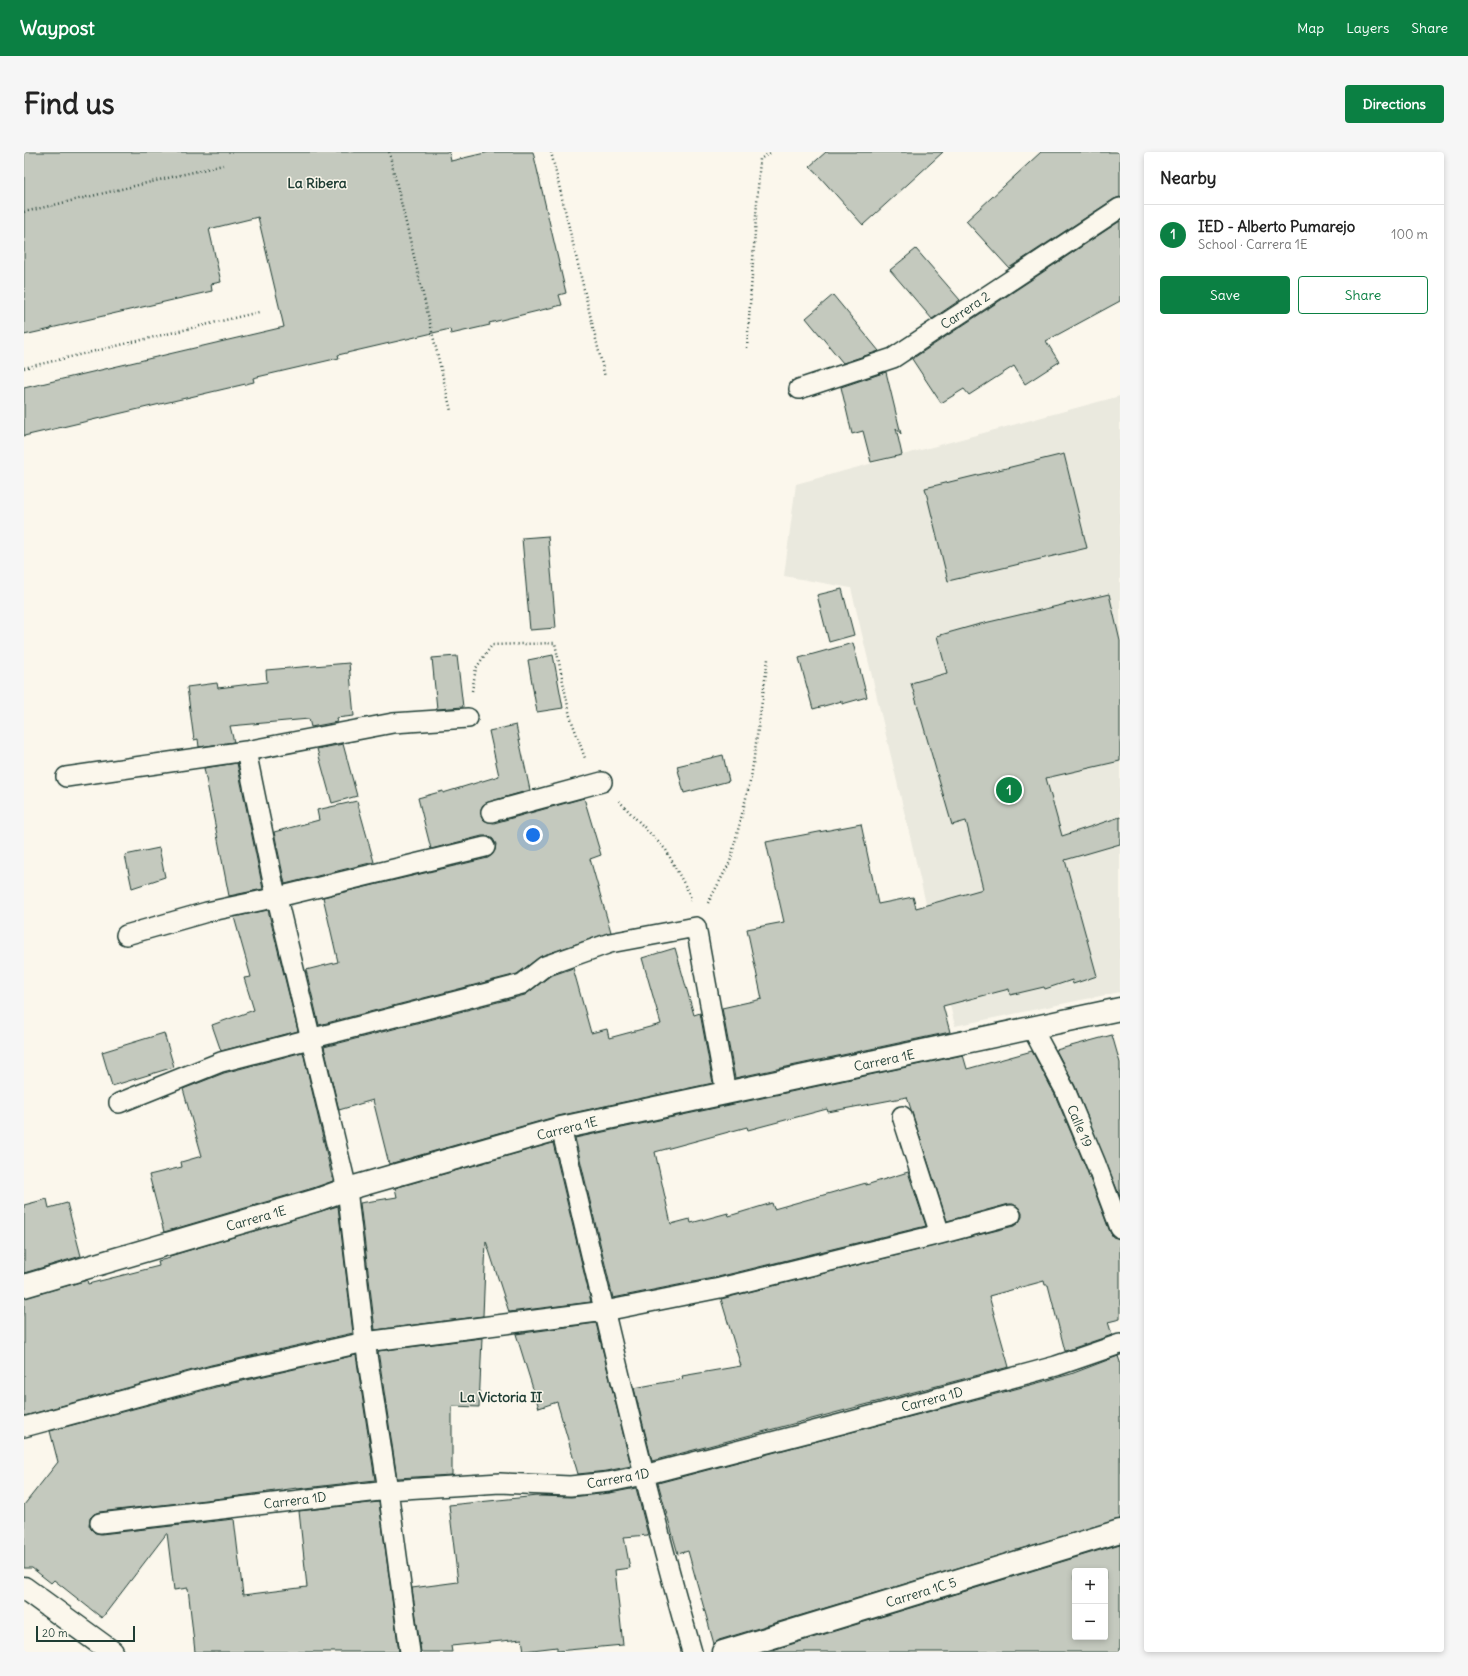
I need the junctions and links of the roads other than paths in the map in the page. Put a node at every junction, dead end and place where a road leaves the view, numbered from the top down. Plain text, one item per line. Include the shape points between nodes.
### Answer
1 (1120, 208) edge
2 (799, 389) dead end
3 (468, 718) road end
4 (246, 751) junction
5 (66, 777) dead end
6 (602, 782) road end
7 (491, 812) dead end
8 (485, 847) dead end
9 (278, 897) junction
10 (126, 935) dead end
11 (1120, 1009) edge
12 (1032, 1028) junction
13 (311, 1039) junction
14 (726, 1093) junction
15 (119, 1103) dead end
16 (902, 1116) dead end
17 (561, 1128) junction
18 (346, 1189) junction
19 (1011, 1215) dead end
20 (1120, 1228) edge
21 (940, 1234) junction
22 (24, 1286) edge
23 (605, 1311) junction
24 (365, 1342) junction
25 (1120, 1344) edge
26 (24, 1427) edge
27 (644, 1475) junction
28 (388, 1490) junction
29 (100, 1523) dead end
30 (1120, 1531) edge
31 (24, 1588) edge
32 (112, 1652) edge
33 (410, 1652) edge
34 (692, 1652) edge
35 (723, 1652) edge

1 - 2 lane, Carrera 2 via 893,358
3 - 4 lane via 393,723
4 - 5 lane
4 - 9 lane
6 - 7 lane
8 - 9 lane
9 - 10 lane via 207,912
9 - 13 lane
11 - 12 street, Carrera 1E
12 - 14 street, Carrera 1E
12 - 20 lane, Calle 19 via 1065,1090
13 - 14 lane via 522,984 545,966 610,944 696,927
13 - 15 lane via 221,1062
13 - 18 lane
14 - 17 street, Carrera 1E
16 - 21 lane
17 - 18 street, Carrera 1E
17 - 23 lane
18 - 22 street, Carrera 1E
18 - 24 lane
19 - 21 lane
21 - 23 lane via 720,1288
23 - 24 lane
23 - 27 lane
24 - 26 lane via 213,1376
24 - 28 lane
25 - 27 lane, Carrera 1D via 1056,1366
27 - 28 lane, Carrera 1D via 570,1486 500,1483
27 - 34 lane
28 - 29 lane, Carrera 1D
28 - 33 lane
30 - 35 street, Carrera 1C 5
31 - 32 street

